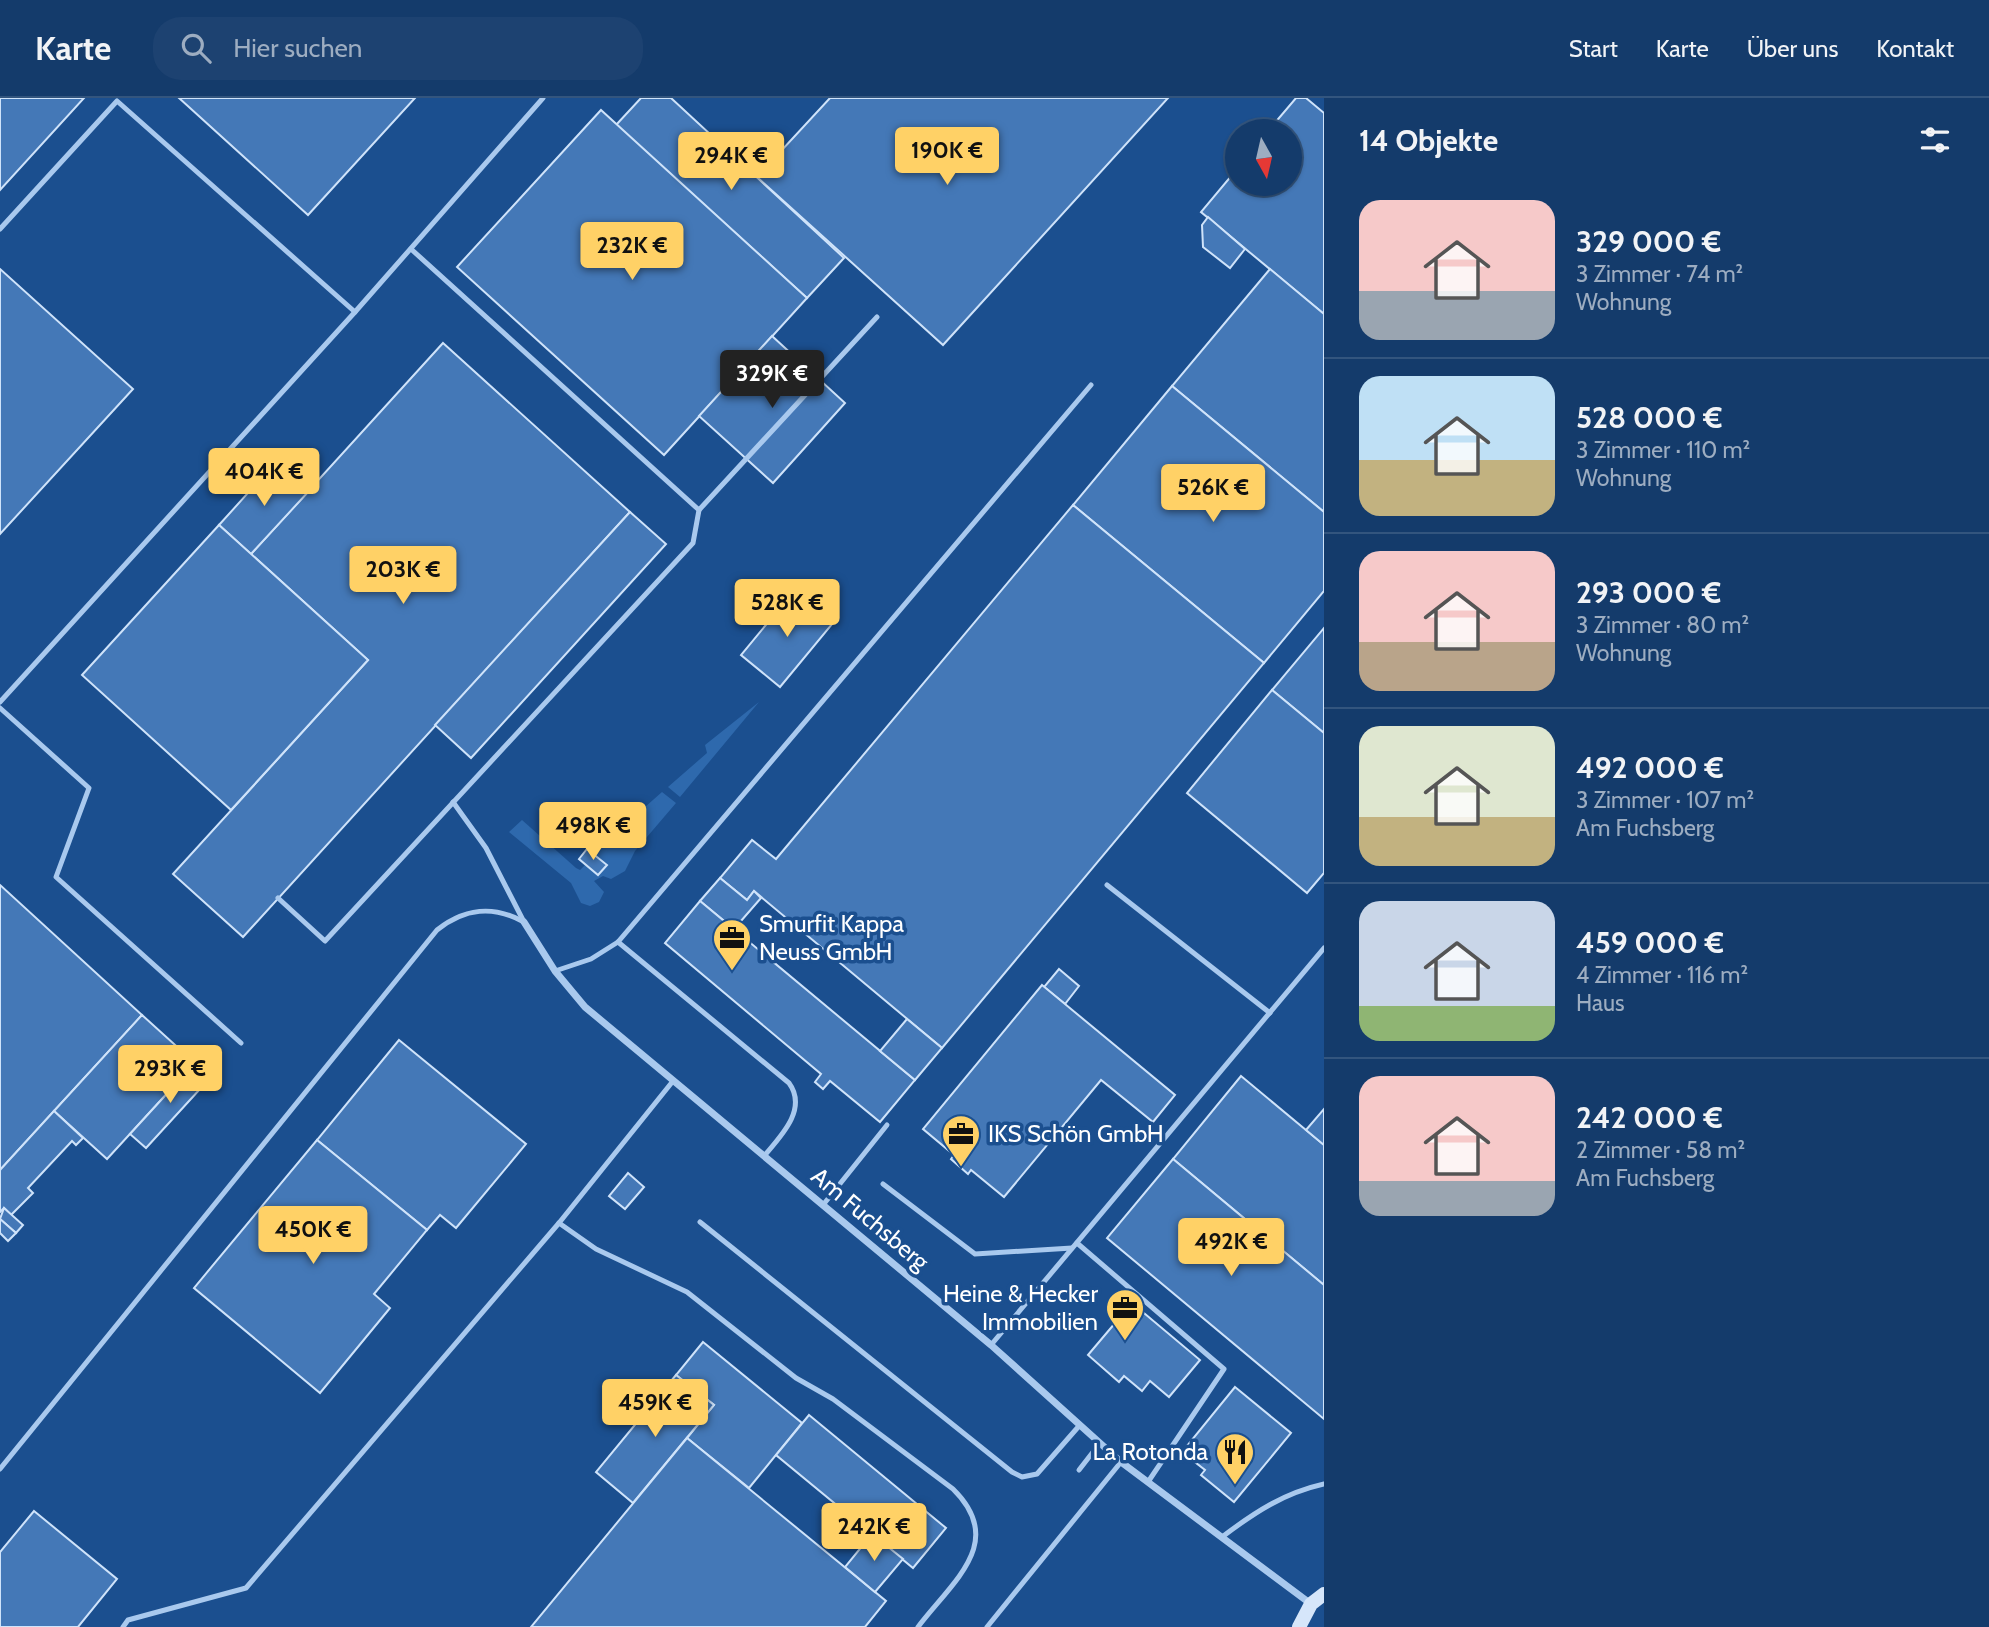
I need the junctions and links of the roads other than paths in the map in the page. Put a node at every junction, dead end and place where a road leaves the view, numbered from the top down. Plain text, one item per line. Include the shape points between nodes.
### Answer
1 (543, 98) edge
2 (0, 229) edge
3 (411, 248) junction
4 (355, 312) junction
5 (877, 317) dead end
6 (1091, 385) dead end
7 (699, 510) junction
8 (0, 702) edge
9 (0, 708) edge
10 (453, 802) junction
11 (1107, 885) dead end
12 (278, 898) dead end
13 (524, 922) junction
14 (618, 943) junction
15 (1324, 948) edge
16 (555, 971) junction
17 (1270, 1013) junction
18 (241, 1043) dead end
19 (673, 1081) junction
20 (887, 1125) dead end
21 (764, 1156) junction
22 (883, 1184) dead end
23 (822, 1205) junction
24 (700, 1222) dead end
25 (559, 1223) junction
26 (1074, 1246) junction
27 (991, 1345) junction
28 (1079, 1426) junction
29 (1100, 1443) junction
30 (1121, 1462) junction
31 (0, 1469) edge
32 (1079, 1470) dead end
33 (1148, 1482) junction
34 (1324, 1484) edge
35 (1222, 1537) junction
36 (1324, 1594) edge
37 (1311, 1604) junction
38 (123, 1627) edge
39 (918, 1627) edge
40 (987, 1627) edge
41 (1299, 1627) edge

1 - 3 lane
2 - 4 lane via 117,101
3 - 4 lane
3 - 7 lane
4 - 8 lane
5 - 7 lane
6 - 14 lane
7 - 10 lane via 693,543
9 - 18 lane via 89,788 56,877
10 - 12 lane via 325,941
10 - 13 lane via 486,848
11 - 17 lane
13 - 16 street, Am Fuchsberg
13 - 31 lane via 482,910 457,916 437,930
14 - 16 lane via 591,959
14 - 21 lane via 796,1093 788,1127
15 - 17 lane
16 - 19 street, Am Fuchsberg via 585,1007
17 - 26 lane
19 - 21 street, Am Fuchsberg
19 - 25 lane
20 - 23 lane
21 - 23 street, Am Fuchsberg
22 - 26 lane via 975,1254
23 - 27 street, Am Fuchsberg
24 - 28 lane via 1012,1472 1022,1477 1037,1474
25 - 38 lane via 246,1588 128,1620
25 - 39 lane via 596,1249 687,1292 967,1503 976,1520 978,1538 973,1554
26 - 27 lane
26 - 33 lane via 1224,1369
27 - 28 street, Am Fuchsberg
28 - 29 street, Am Fuchsberg
29 - 30 street, Am Fuchsberg
29 - 32 lane
30 - 33 street, Am Fuchsberg
30 - 40 lane
33 - 35 street, Am Fuchsberg
34 - 35 lane via 1297,1490 1264,1506
35 - 37 street, Am Fuchsberg
36 - 37 main road
37 - 41 main road

